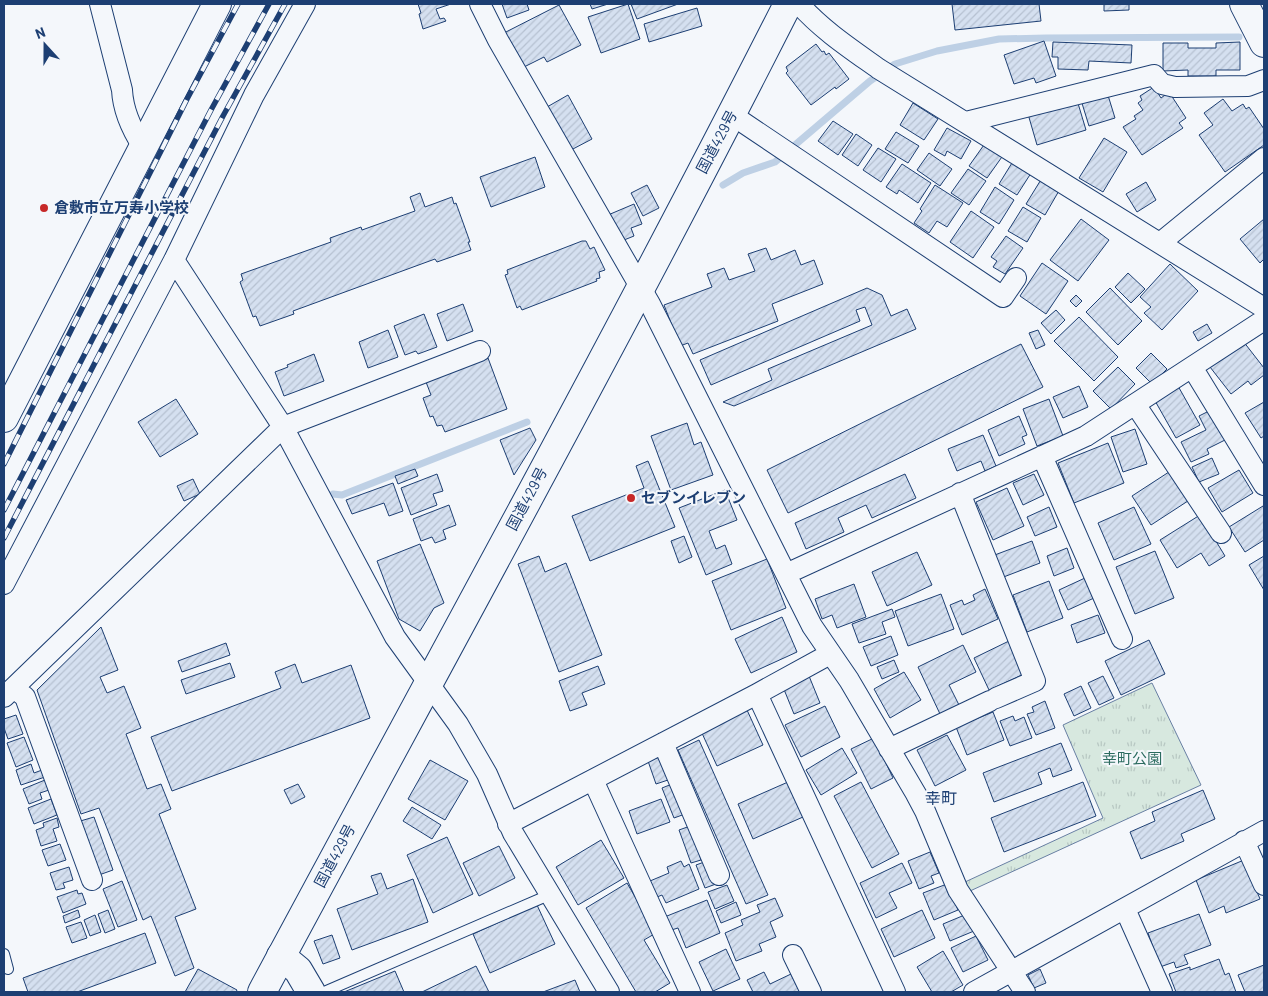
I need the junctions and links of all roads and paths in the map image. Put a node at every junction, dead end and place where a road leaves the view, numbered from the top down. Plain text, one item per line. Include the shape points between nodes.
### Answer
1 (100, 4) edge
2 (217, 4) edge
3 (305, 4) edge
4 (480, 4) edge
5 (788, 4) edge
6 (799, 4) edge
7 (1244, 4) edge
8 (1264, 43) edge
9 (1264, 80) edge
10 (732, 115) junction
11 (966, 122) junction
12 (143, 147) junction
13 (1264, 158) edge
14 (1160, 243) junction
15 (174, 260) junction
16 (1016, 278) dead end
17 (640, 288) junction
18 (1264, 308) edge
19 (1264, 320) edge
20 (480, 350) dead end
21 (1192, 367) junction
22 (1135, 404) junction
23 (4, 418) edge
24 (282, 427) junction
25 (1042, 456) junction
26 (1264, 485) edge
27 (960, 493) junction
28 (1221, 534) dead end
29 (786, 574) junction
30 (4, 584) edge
31 (1122, 639) dead end
32 (830, 654) junction
33 (429, 682) junction
34 (15, 693) edge
35 (757, 694) junction
36 (663, 743) junction
37 (890, 749) junction
38 (593, 780) junction
39 (508, 824) junction
40 (1264, 831) edge
41 (1244, 841) junction
42 (719, 875) dead end
43 (92, 880) dead end
44 (1264, 885) edge
45 (549, 895) junction
46 (1125, 909) junction
47 (4, 954) edge
48 (793, 955) dead end
49 (281, 956) junction
50 (8, 968) dead end
51 (1010, 972) junction
52 (262, 992) edge
53 (311, 992) edge
54 (324, 992) edge
55 (609, 992) edge
56 (690, 992) edge
57 (811, 992) edge
58 (895, 992) edge
59 (974, 992) edge
60 (1025, 992) edge
61 (1162, 992) edge

1 - 12 street via 122,90 122,102 133,132
2 - 12 main road
3 - 15 street via 254,95
4 - 17 street
5 - 10 main road, 国道429号
6 - 11 street via 843,44
7 - 8 main road
9 - 11 street via 1248,86 1175,87 1162,84 1154,75
10 - 16 street via 1003,297
10 - 17 main road, 国道429号
11 - 14 street
12 - 23 main road
13 - 14 street
14 - 18 street
15 - 24 street
15 - 30 street
17 - 29 street
17 - 33 main road, 国道429号
19 - 21 street
20 - 24 street
21 - 22 street
21 - 26 street
22 - 25 street via 1086,436
22 - 28 street
24 - 33 street via 395,637
24 - 34 street
25 - 27 street
25 - 31 street
27 - 29 street
27 - 37 street via 1035,681
29 - 32 street
32 - 35 street
32 - 37 street via 850,680
33 - 39 street via 487,774
33 - 49 main road, 国道429号
34 - 43 street
35 - 36 street
35 - 58 street
36 - 38 street
36 - 42 street
37 - 51 street via 925,811 958,890
38 - 39 street
38 - 56 street
39 - 45 street
40 - 41 street
41 - 44 street
41 - 46 street
45 - 54 lane
45 - 55 street
46 - 51 street
46 - 61 street
47 - 50 lane
48 - 57 street
49 - 52 main road, 国道429号
49 - 53 main road via 298,970
51 - 59 street
51 - 60 street

